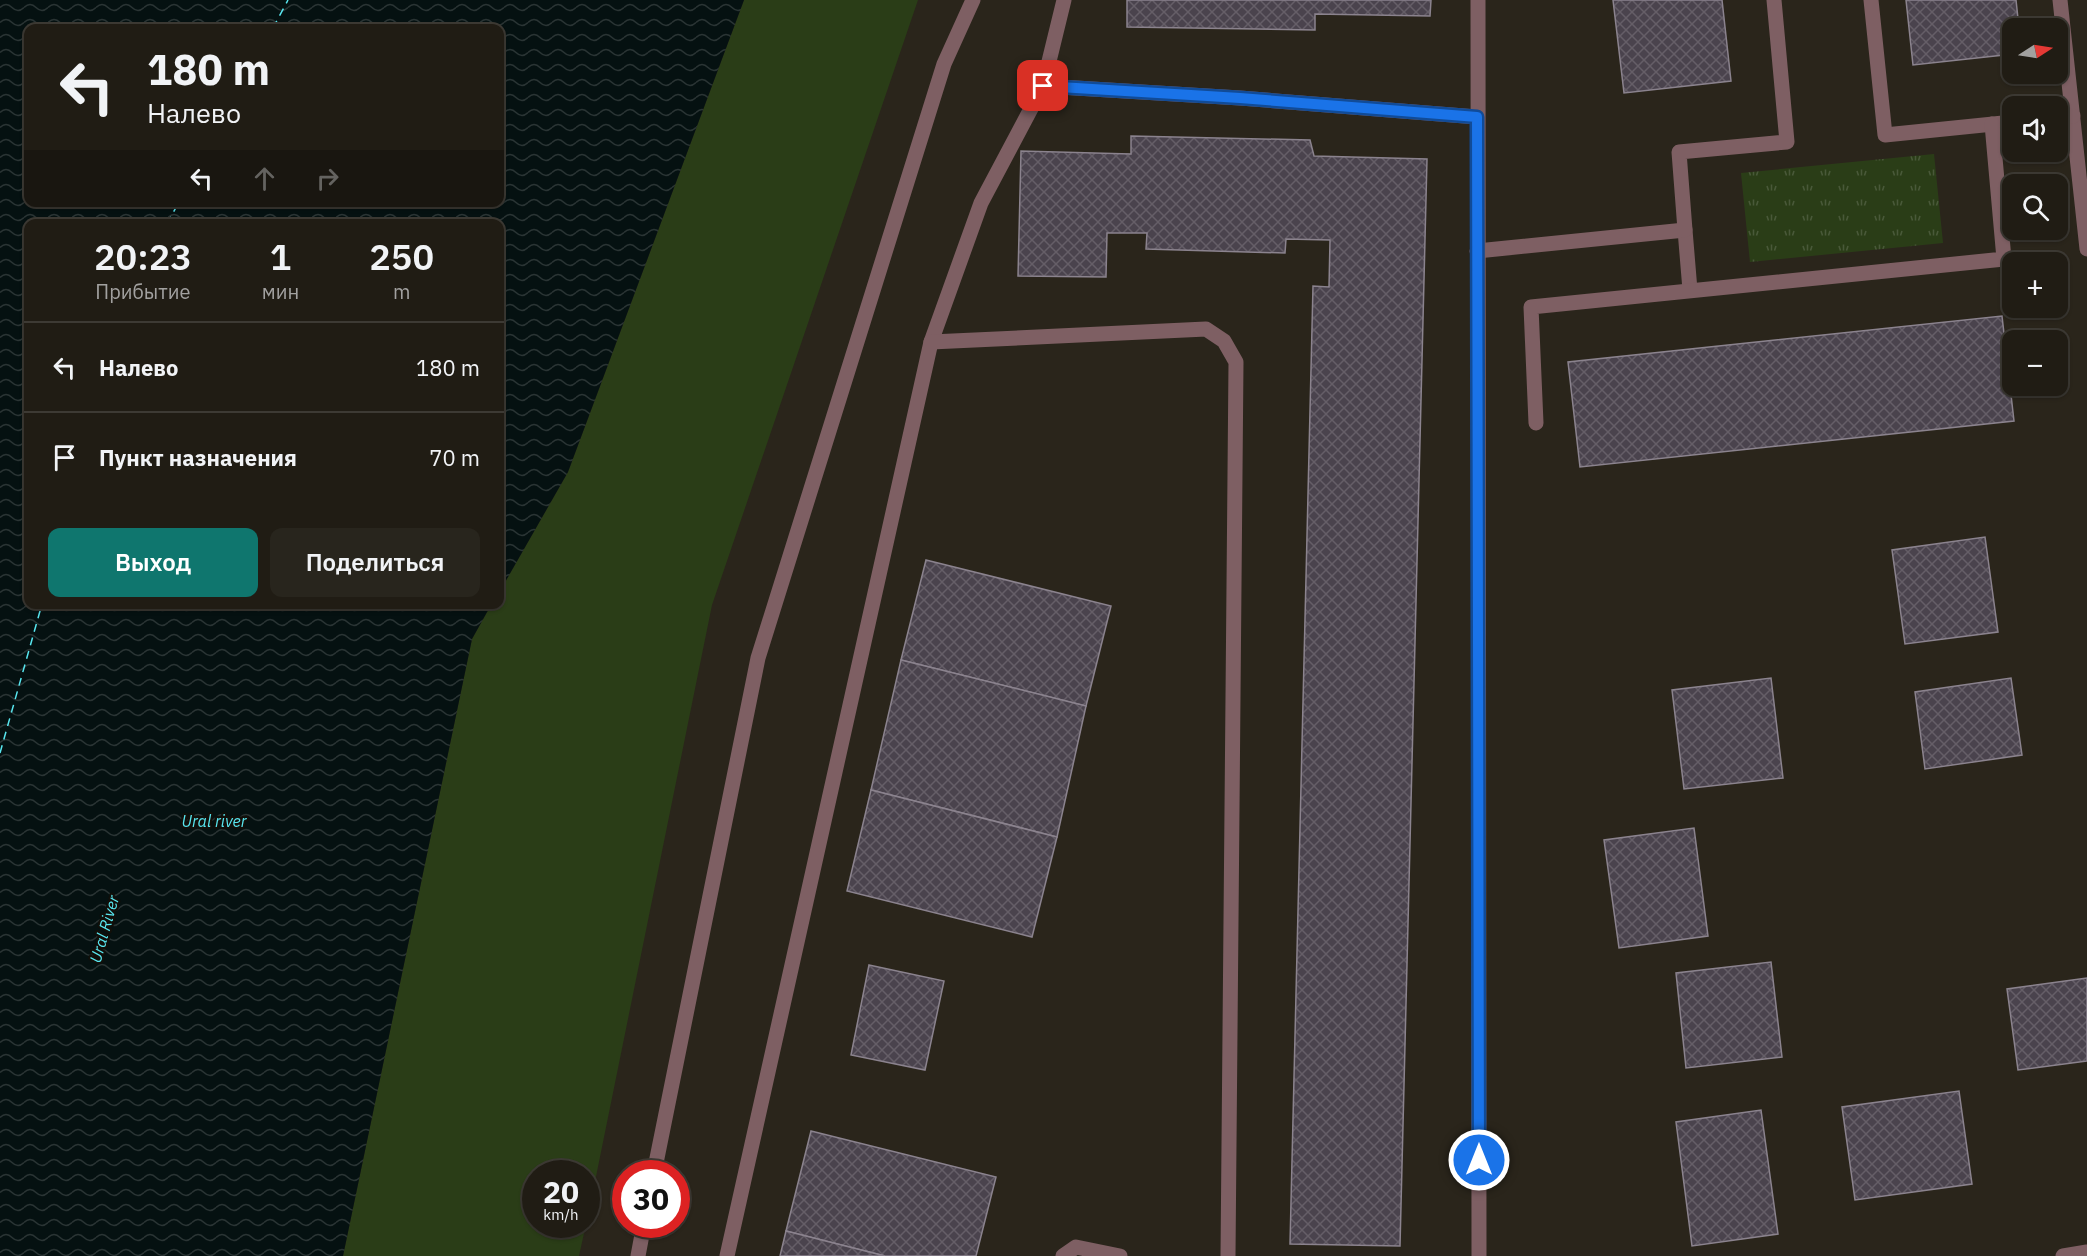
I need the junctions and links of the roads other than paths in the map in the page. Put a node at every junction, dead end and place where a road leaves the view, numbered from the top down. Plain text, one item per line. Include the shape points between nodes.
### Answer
1 (973, 0) edge
2 (1064, 0) edge
3 (1478, 0) edge
4 (1774, 0) edge
5 (1872, 0) edge
6 (2060, 0) edge
7 (1043, 86) junction
8 (2065, 96) edge
9 (1477, 117) junction
10 (2068, 121) edge
11 (2002, 123) edge
12 (1992, 124) junction
13 (2082, 154) edge
14 (1685, 230) junction
15 (2087, 243) edge
16 (1477, 251) junction
17 (1690, 290) junction
18 (931, 342) junction
19 (1536, 423) dead end
20 (657, 1160) edge
21 (641, 1238) edge
22 (2087, 1252) edge
23 (638, 1256) edge
24 (727, 1256) edge
25 (1063, 1256) edge
26 (1120, 1256) edge
27 (1227, 1256) edge
28 (1479, 1256) edge
29 (2062, 1256) edge

1 - 20 street via 944,64 758,658
2 - 7 street
3 - 9 street
4 - 14 street via 1787,142 1679,152
5 - 12 street via 1885,135
6 - 8 street
7 - 9 street
7 - 18 street via 981,203
9 - 16 street
10 - 13 street
11 - 12 street
12 - 17 street via 2004,259
13 - 15 street
14 - 16 street
14 - 17 street
16 - 28 street
17 - 19 street via 1532,307
18 - 24 street
18 - 27 street via 1206,329 1224,341 1236,362
21 - 23 street
22 - 29 street
25 - 26 street via 1076,1247

